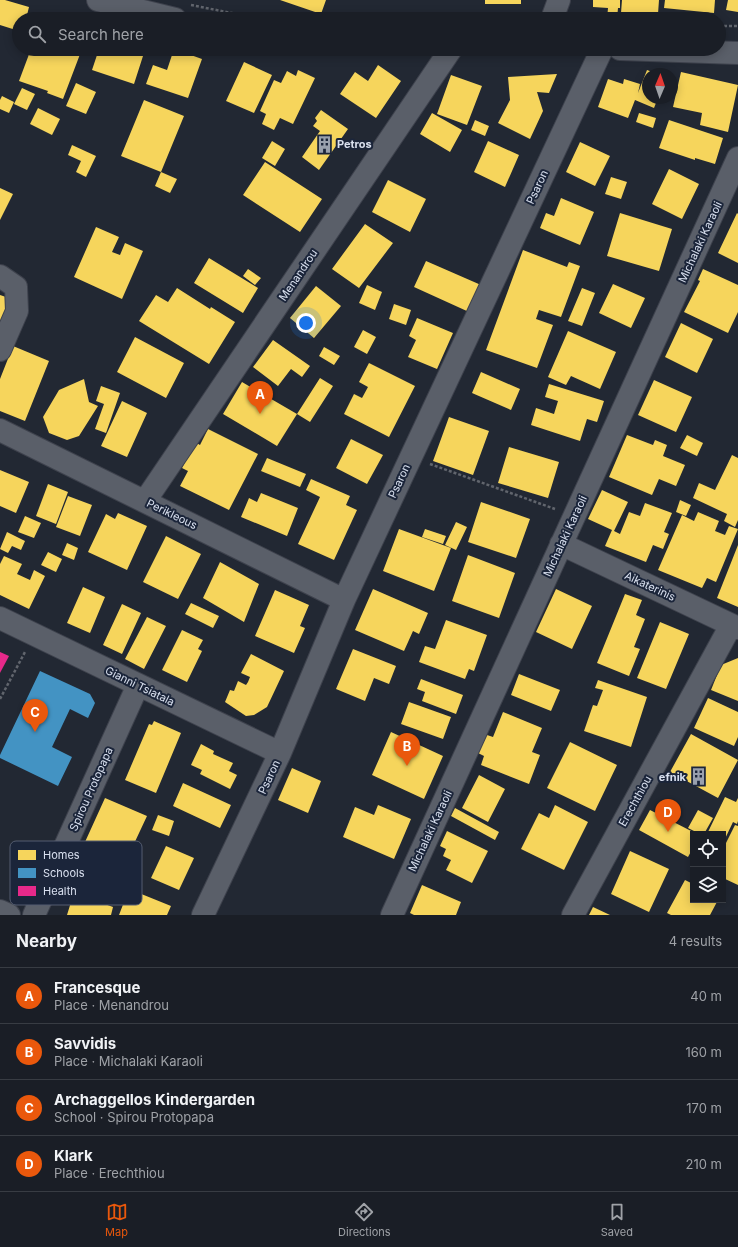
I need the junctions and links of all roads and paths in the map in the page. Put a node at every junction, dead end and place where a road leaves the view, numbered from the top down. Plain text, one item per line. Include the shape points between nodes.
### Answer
1 (98, 0) edge
2 (566, 7) edge
3 (180, 12) edge
4 (575, 12) edge
5 (726, 26) edge
6 (738, 26) edge
7 (726, 53) edge
8 (738, 53) edge
9 (446, 56) edge
10 (599, 56) edge
11 (738, 158) edge
12 (0, 276) edge
13 (0, 350) edge
14 (0, 430) edge
15 (410, 457) junction
16 (145, 501) junction
17 (574, 516) junction
18 (561, 544) junction
19 (344, 600) junction
20 (0, 618) edge
21 (734, 626) edge
22 (34, 635) junction
23 (138, 685) junction
24 (0, 699) edge
25 (280, 754) junction
26 (67, 841) edge
27 (39, 905) edge
28 (0, 911) edge
29 (9, 915) edge
30 (34, 915) edge
31 (204, 915) edge
32 (392, 915) edge
33 (573, 915) edge

1 - 3 street
2 - 4 path
5 - 6 path
7 - 8 street
9 - 16 street, Menandrou
10 - 15 street, Psaron
11 - 17 street, Michalaki Karaoli
12 - 13 street via 16,287 17,311
14 - 16 street, Perikleous
15 - 17 path
15 - 19 street, Psaron
16 - 19 street, Perikleous
17 - 18 street, Michalaki Karaoli
18 - 21 street, Aikaterinis
18 - 32 street, Michalaki Karaoli
19 - 25 street, Psaron
20 - 22 street, Gianni Tsiatala
21 - 33 street, Erechthiou
22 - 23 street, Gianni Tsiatala
22 - 24 path
23 - 25 street, Gianni Tsiatala
23 - 26 street, Spirou Protopapa
25 - 31 street, Psaron
27 - 30 street, Spirou Protopapa
28 - 29 street

